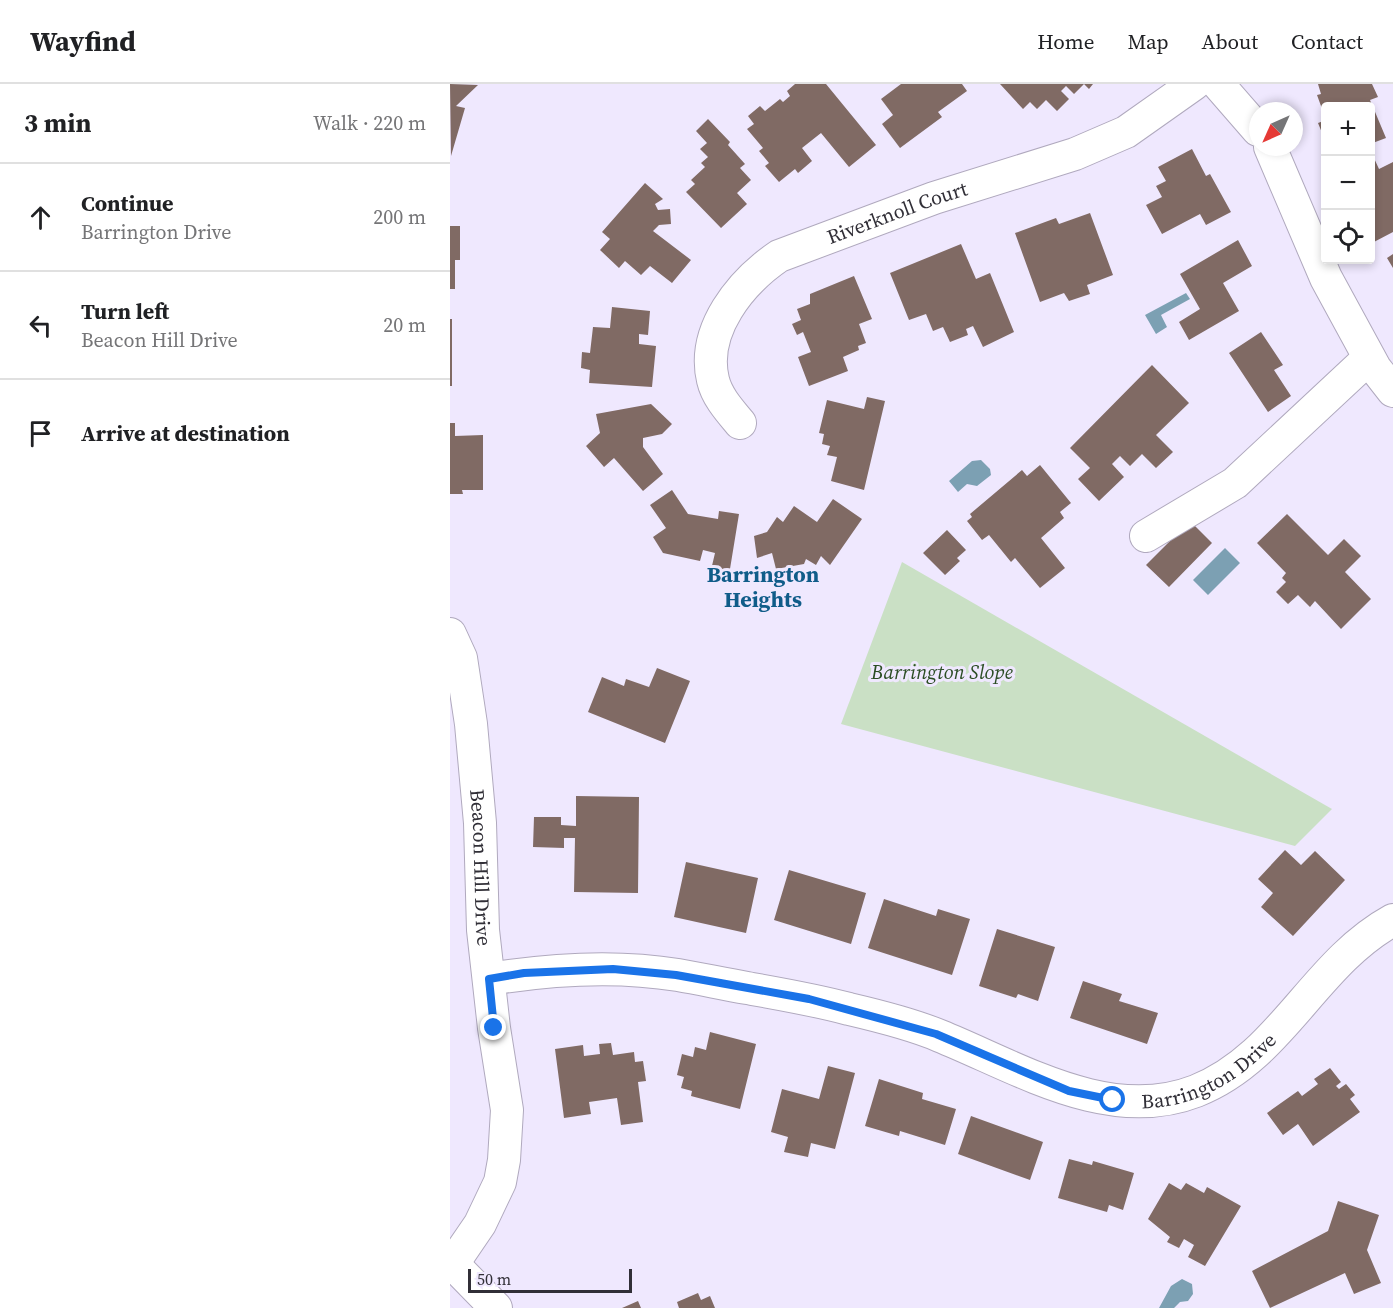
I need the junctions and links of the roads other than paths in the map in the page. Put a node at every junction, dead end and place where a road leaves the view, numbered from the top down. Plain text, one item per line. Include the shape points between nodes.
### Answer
1 (1194, 84) edge
2 (1218, 84) edge
3 (1249, 120) edge
4 (1274, 156) edge
5 (1369, 358) junction
6 (1393, 391) edge
7 (740, 423) dead end
8 (1146, 536) dead end
9 (450, 634) edge
10 (1393, 920) edge
11 (489, 979) junction
12 (451, 1266) edge
13 (496, 1308) edge

1 - 7 street, Riverknoll Court via 1126,132 1075,154 924,202 779,256 758,270 727,310 711,357 713,381
2 - 3 street
4 - 5 street via 1326,279
5 - 6 street
5 - 8 street via 1235,483
9 - 11 street, Beacon Hill Drive via 461,658 471,726
10 - 11 street, Barrington Drive via 1372,932 1339,961 1259,1053 1237,1069 1192,1093 1138,1102 1069,1091 936,1034 809,999 676,975 613,969 524,973
11 - 12 street, Beacon Hill Drive via 507,1110 504,1160 492,1202
12 - 13 street

